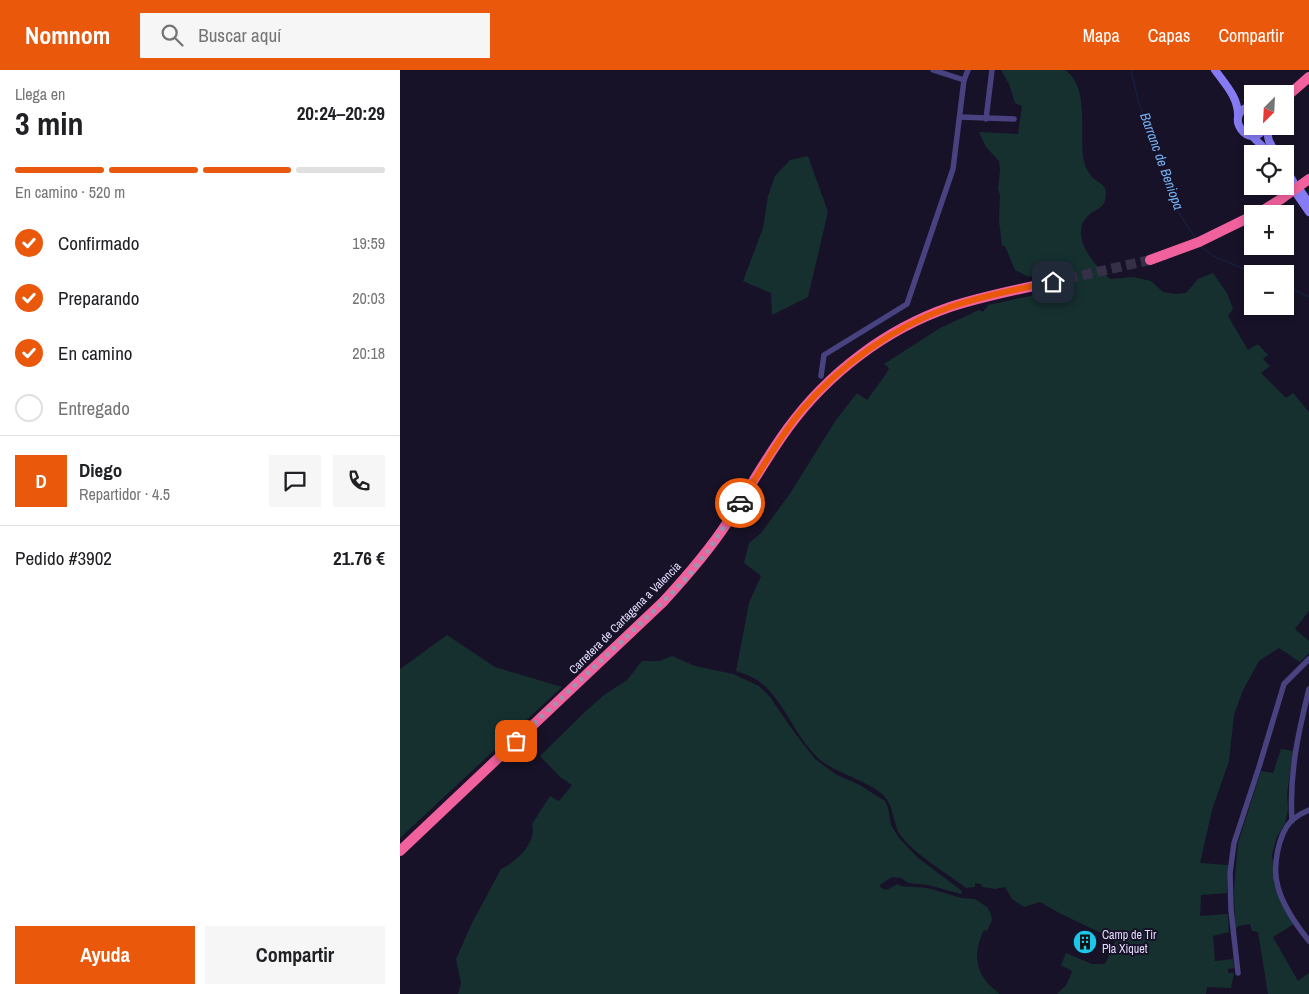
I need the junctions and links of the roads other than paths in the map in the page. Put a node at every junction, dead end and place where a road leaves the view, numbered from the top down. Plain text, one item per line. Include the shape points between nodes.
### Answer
1 (933, 70) edge
2 (968, 70) edge
3 (992, 70) edge
4 (1215, 70) edge
5 (1309, 77) edge
6 (964, 80) junction
7 (1309, 82) edge
8 (1231, 91) junction
9 (1294, 91) edge
10 (1294, 93) edge
11 (1244, 102) edge
12 (1244, 109) edge
13 (960, 117) junction
14 (1238, 117) junction
15 (986, 119) junction
16 (1014, 119) dead end
17 (1256, 135) edge
18 (1252, 136) junction
19 (1261, 145) edge
20 (1309, 178) edge
21 (1294, 181) edge
22 (1309, 183) edge
23 (1294, 185) edge
24 (1294, 190) edge
25 (1282, 200) junction
26 (1309, 202) edge
27 (1273, 205) edge
28 (1276, 205) edge
29 (1309, 206) edge
30 (1309, 212) edge
31 (1244, 224) edge
32 (1150, 260) tunnel mouth
33 (1053, 282) tunnel mouth
34 (821, 376) dead end
35 (1309, 659) edge
36 (1309, 689) edge
37 (1309, 810) edge
38 (1292, 820) junction
39 (400, 852) edge
40 (1309, 941) edge
41 (1238, 973) dead end

1 - 6 street
2 - 6 street
3 - 15 street
4 - 8 street
5 - 9 highway
6 - 13 street
7 - 10 highway
8 - 11 street
8 - 14 street via 1238,106
12 - 14 street
13 - 15 street
13 - 34 street via 953,169 907,304 824,355
14 - 18 street via 1241,130
15 - 16 street
17 - 18 street
18 - 19 street
20 - 25 highway, bridge
21 - 26 street
22 - 25 highway, bridge
23 - 29 street
24 - 30 street
25 - 27 highway
25 - 28 highway
31 - 32 highway via 1196,248 1187,247
33 - 39 highway, Carretera de Cartagena a Valencia via 974,300 928,316 878,343 839,373 789,427 688,576
35 - 41 street via 1284,684 1234,843 1230,882
36 - 38 street via 1290,792
37 - 38 street
38 - 40 street via 1280,842 1277,887 1294,923

